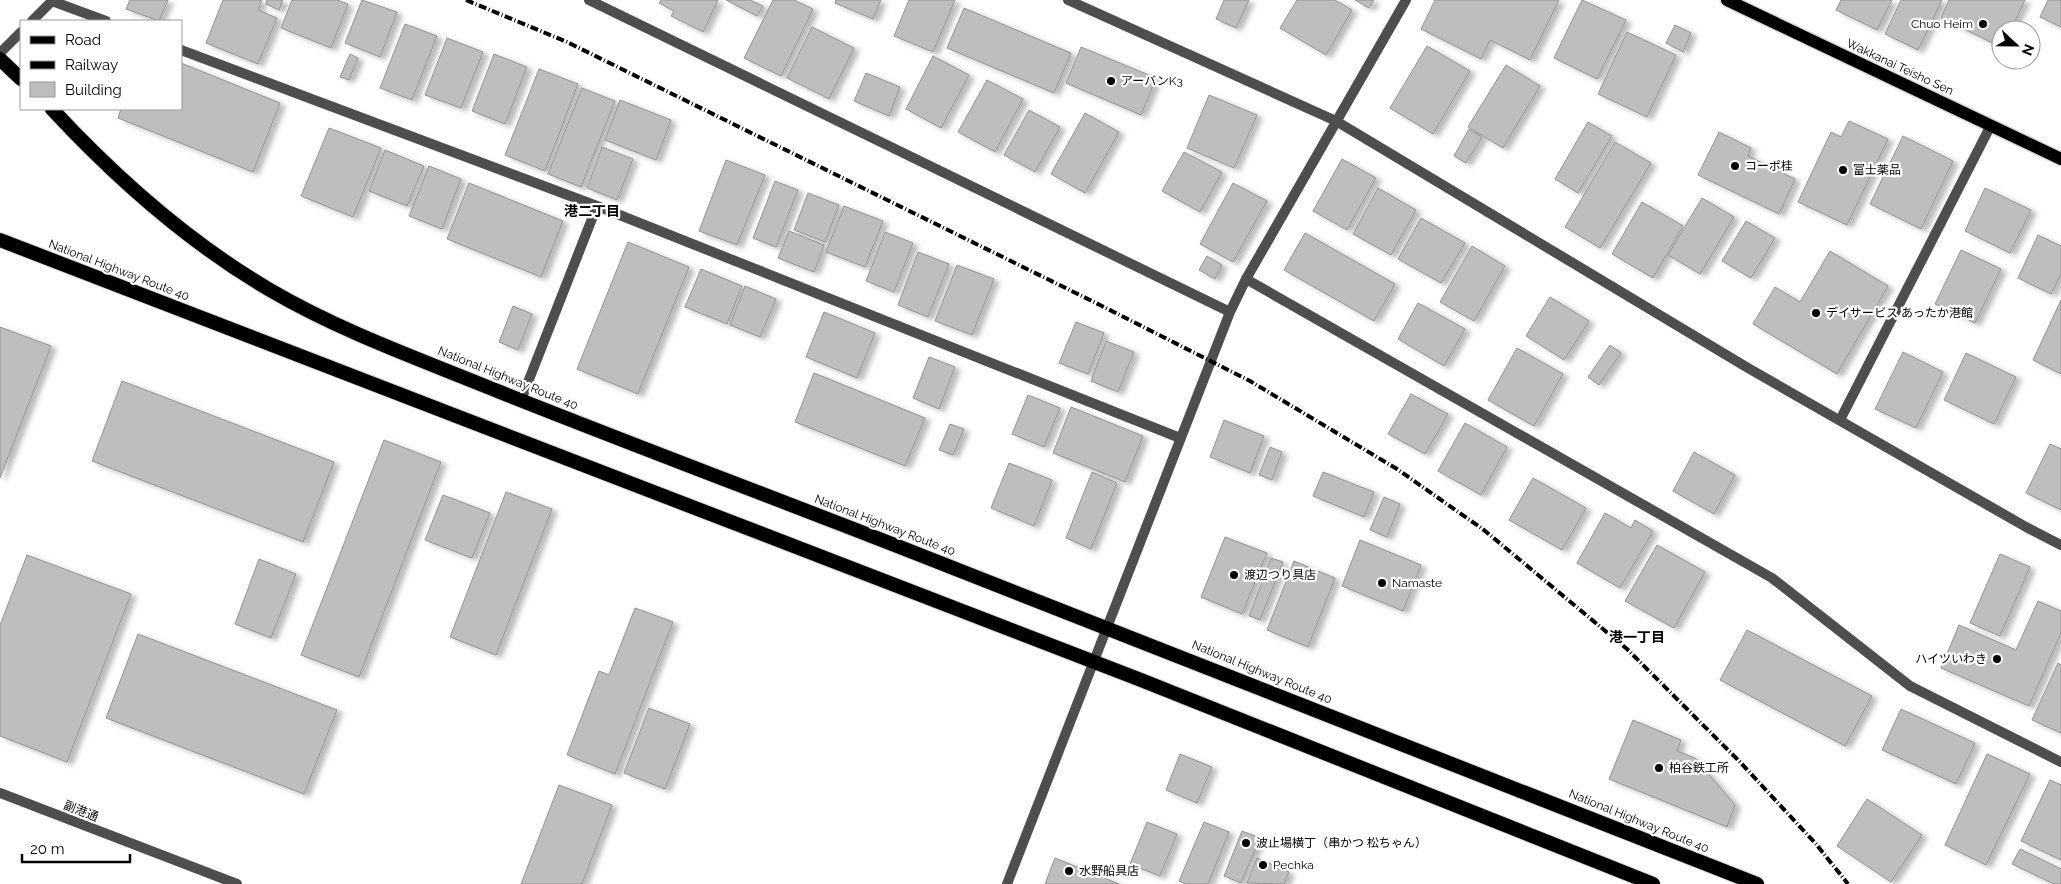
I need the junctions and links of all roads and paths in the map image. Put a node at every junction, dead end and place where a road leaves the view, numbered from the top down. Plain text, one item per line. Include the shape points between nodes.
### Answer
1 (590, 0) edge
2 (1068, 0) edge
3 (1406, 0) edge
4 (1727, 0) edge
5 (33, 20) edge
6 (103, 20) edge
7 (20, 33) edge
8 (182, 50) edge
9 (0, 53) edge
10 (0, 59) edge
11 (20, 78) edge
12 (53, 110) edge
13 (1336, 121) junction
14 (1991, 125) junction
15 (2061, 159) edge
16 (597, 206) junction
17 (0, 240) edge
18 (1246, 279) junction
19 (1230, 312) junction
20 (522, 400) junction
21 (1840, 420) junction
22 (1180, 438) junction
23 (2061, 544) edge
24 (1108, 628) junction
25 (1094, 662) junction
26 (2061, 762) edge
27 (0, 793) edge
28 (237, 884) edge
29 (1007, 884) edge
30 (1653, 884) edge
31 (1758, 884) edge

1 - 19 street
2 - 13 street
3 - 13 street
4 - 14 main road, Wakkanai Teisho Sen
5 - 6 street via 52,1
7 - 9 street
8 - 16 street
10 - 11 highway
12 - 20 highway, National Highway Route 40 via 94,154 143,198 203,247 271,290 334,322
13 - 18 street
13 - 21 street
14 - 15 main road, Wakkanai Teisho Sen
14 - 21 street
16 - 20 street
16 - 22 street
17 - 25 highway, National Highway Route 40
18 - 19 street
18 - 26 street via 1772,578 1910,686
19 - 22 street
20 - 24 highway, National Highway Route 40
21 - 23 street
22 - 24 street
24 - 25 street
24 - 31 highway, National Highway Route 40
25 - 29 street
25 - 30 highway, National Highway Route 40
27 - 28 street, 副港通

